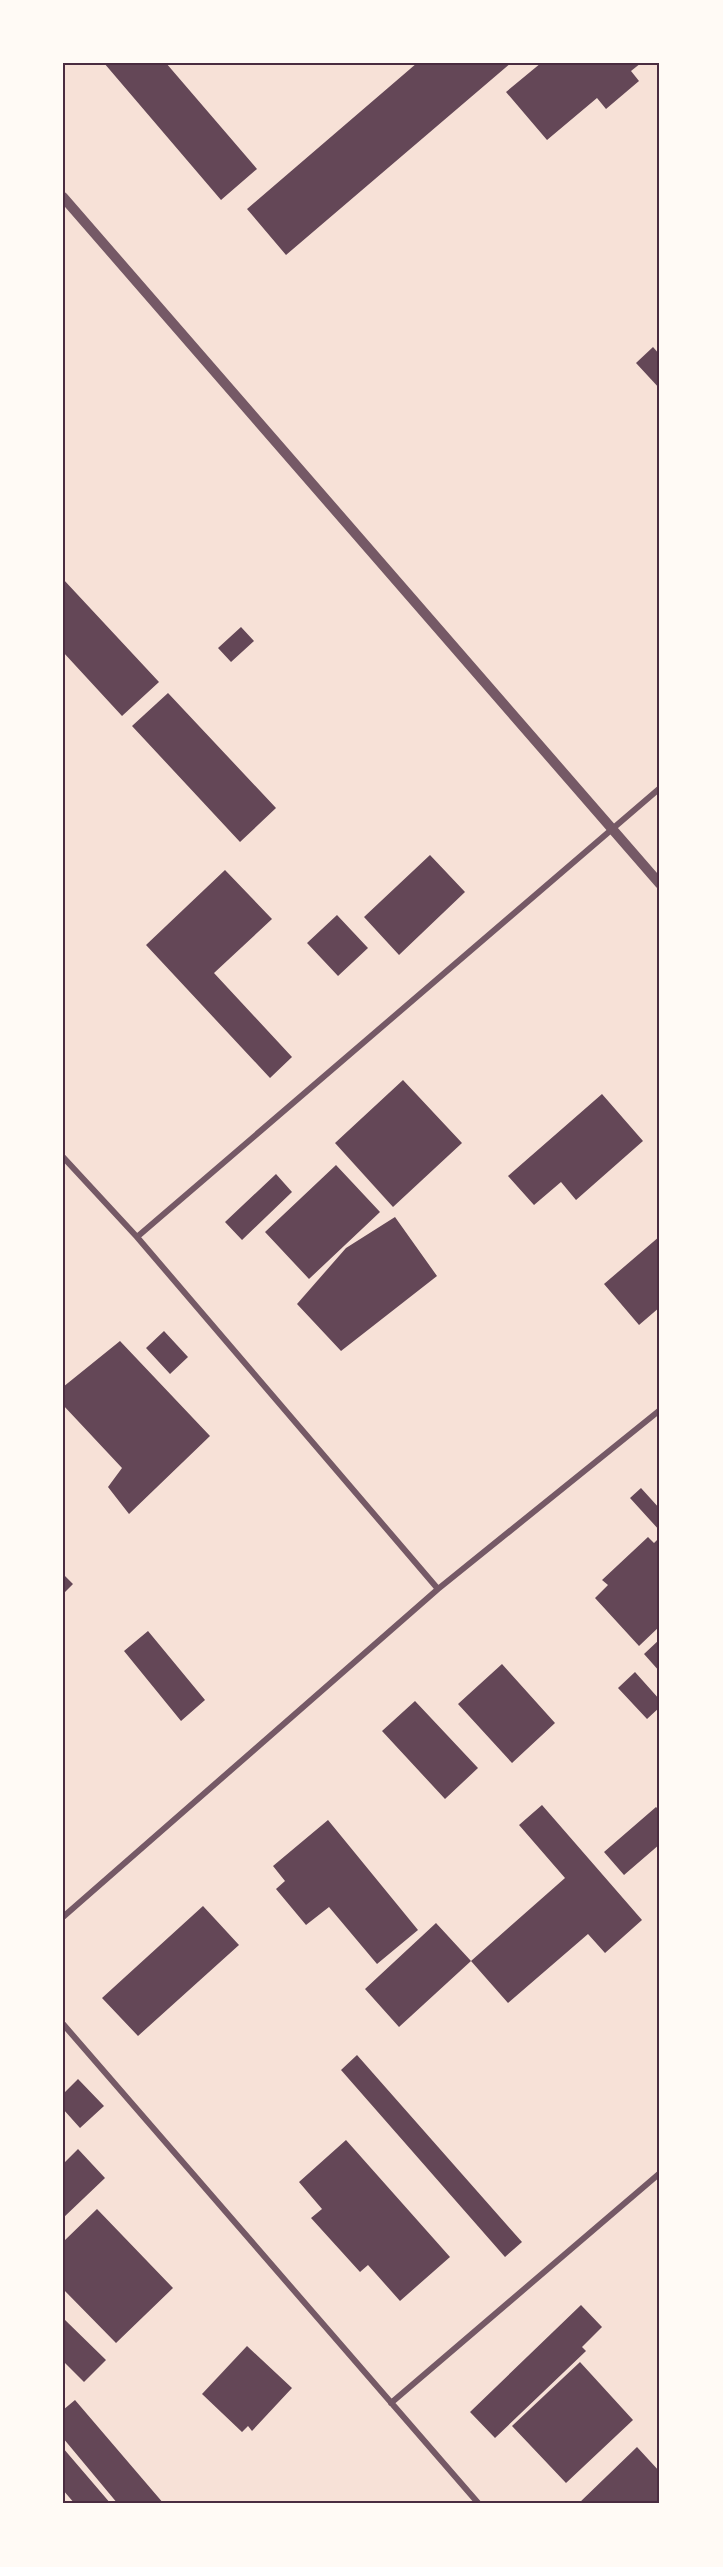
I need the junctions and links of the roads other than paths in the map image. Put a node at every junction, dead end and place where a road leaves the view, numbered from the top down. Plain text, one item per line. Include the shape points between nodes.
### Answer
1 (63, 197) edge
2 (660, 788) edge
3 (613, 828) junction
4 (660, 884) edge
5 (63, 1157) edge
6 (137, 1237) junction
7 (660, 1410) edge
8 (438, 1589) junction
9 (63, 1917) edge
10 (63, 2024) edge
11 (660, 2173) edge
12 (391, 2403) junction
13 (479, 2504) edge

1 - 3 street
2 - 3 street
3 - 4 street
3 - 6 street
5 - 6 street
6 - 8 street
7 - 8 street
8 - 9 street
10 - 12 street
11 - 12 street
12 - 13 street

